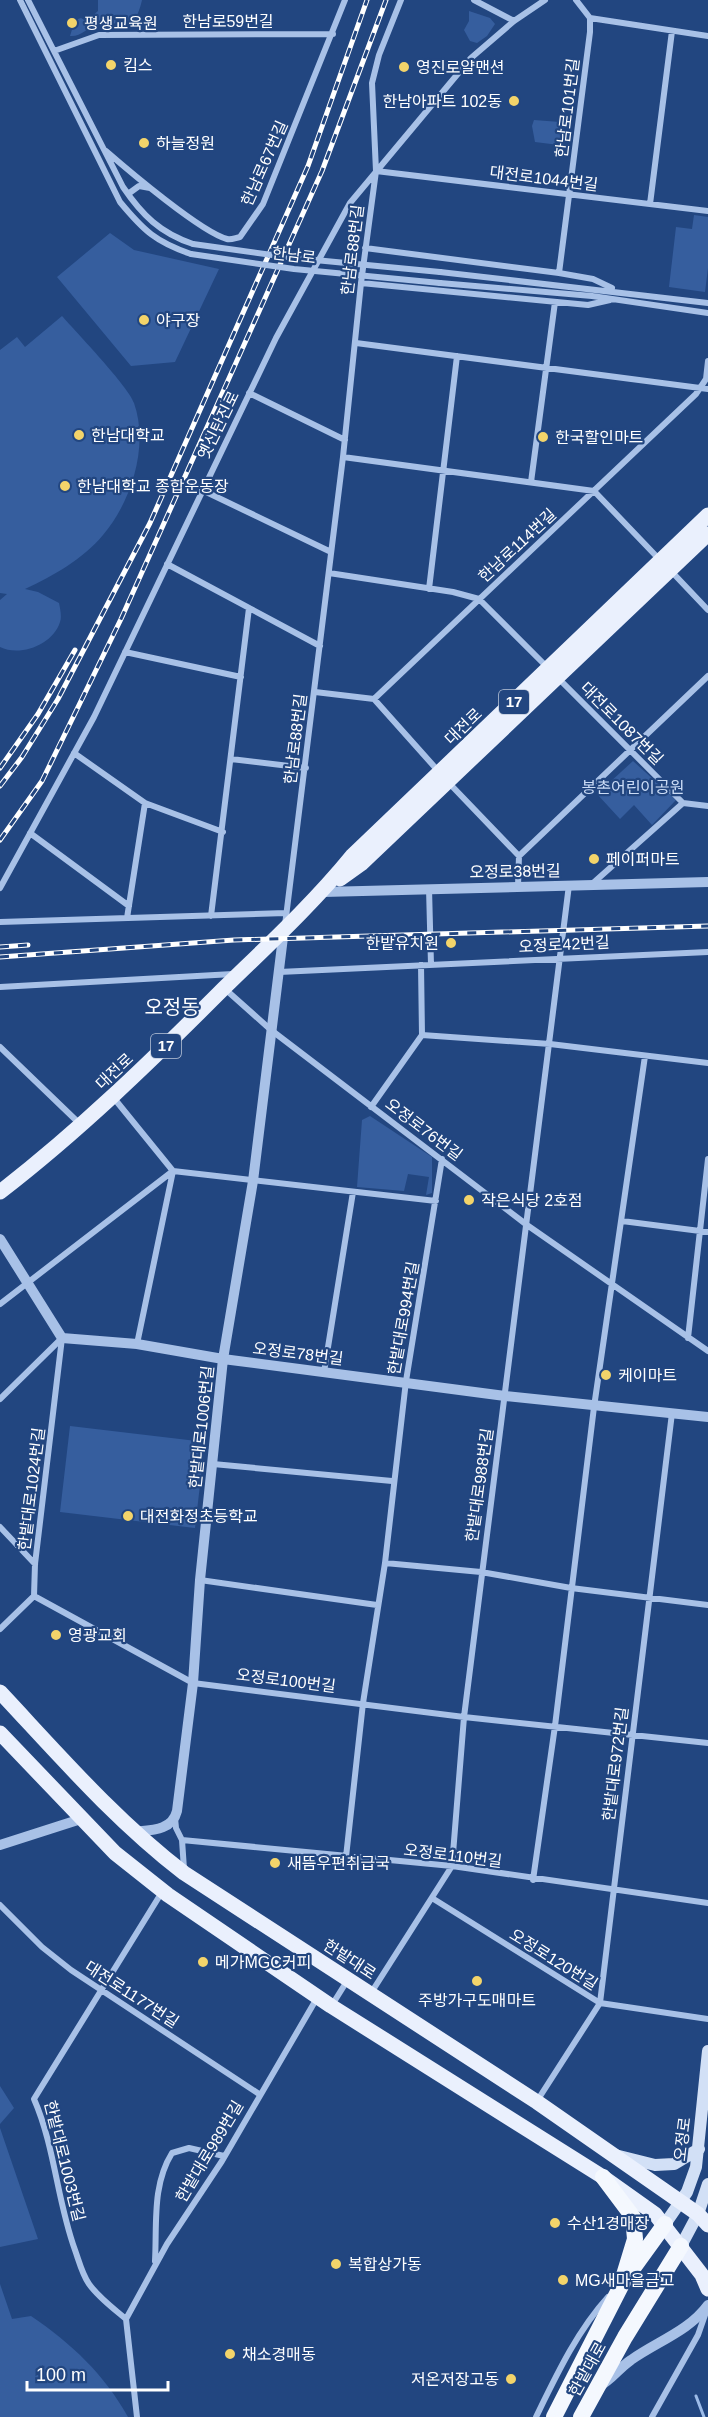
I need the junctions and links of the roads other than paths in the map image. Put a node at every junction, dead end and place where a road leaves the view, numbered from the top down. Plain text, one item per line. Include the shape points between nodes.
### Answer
1 (20, 0) edge
2 (28, 0) edge
3 (345, 0) edge
4 (400, 0) edge
5 (474, 0) edge
6 (545, 0) edge
7 (576, 0) edge
8 (590, 18) junction
9 (514, 21) junction
10 (672, 31) junction
11 (333, 34) junction
12 (708, 36) edge
13 (54, 51) junction
14 (106, 151) junction
15 (376, 171) junction
16 (151, 188) junction
17 (128, 194) junction
18 (569, 194) junction
19 (650, 204) junction
20 (708, 211) edge
21 (365, 248) junction
22 (559, 273) junction
23 (361, 283) junction
24 (618, 291) junction
25 (617, 299) junction
26 (555, 302) junction
27 (708, 303) edge
28 (708, 313) edge
29 (356, 343) junction
30 (457, 356) junction
31 (708, 361) edge
32 (546, 367) junction
33 (705, 388) edge
34 (249, 393) junction
35 (345, 440) junction
36 (343, 457) junction
37 (444, 471) junction
38 (531, 482) junction
39 (202, 490) junction
40 (594, 491) junction
41 (708, 515) edge
42 (708, 534) edge
43 (331, 552) junction
44 (167, 564) junction
45 (666, 566) junction
46 (329, 573) junction
47 (429, 589) junction
48 (479, 599) junction
49 (249, 608) junction
50 (708, 610) edge
51 (320, 646) junction
52 (125, 652) junction
53 (553, 673) junction
54 (241, 676) junction
55 (708, 676) edge
56 (315, 692) junction
57 (374, 699) junction
58 (630, 750) junction
59 (74, 753) junction
60 (231, 759) junction
61 (306, 768) junction
62 (444, 777) junction
63 (145, 803) junction
64 (683, 803) junction
65 (708, 806) edge
66 (223, 832) junction
67 (30, 833) junction
68 (519, 856) junction
69 (708, 882) edge
70 (592, 884) junction
71 (569, 885) junction
72 (518, 886) junction
73 (0, 888) edge
74 (429, 888) junction
75 (323, 892) junction
76 (129, 906) junction
77 (286, 913) junction
78 (211, 916) junction
79 (127, 918) junction
80 (0, 922) edge
81 (285, 929) junction
82 (708, 952) edge
83 (560, 958) junction
84 (421, 965) junction
85 (431, 965) junction
86 (279, 972) junction
87 (239, 974) junction
88 (0, 987) edge
89 (225, 988) junction
90 (271, 1030) junction
91 (422, 1035) junction
92 (550, 1044) junction
93 (1, 1050) edge
94 (645, 1056) junction
95 (708, 1063) edge
96 (113, 1096) junction
97 (371, 1107) junction
98 (82, 1125) junction
99 (442, 1159) junction
100 (708, 1159) edge
101 (173, 1170) junction
102 (253, 1181) junction
103 (0, 1192) edge
104 (353, 1192) junction
105 (436, 1201) junction
106 (622, 1221) junction
107 (527, 1225) junction
108 (700, 1231) junction
109 (708, 1232) edge
110 (0, 1239) edge
111 (28, 1282) junction
112 (613, 1285) junction
113 (0, 1304) edge
114 (62, 1338) junction
115 (688, 1338) junction
116 (137, 1344) junction
117 (708, 1351) edge
118 (223, 1359) junction
119 (324, 1372) junction
120 (406, 1382) junction
121 (505, 1396) junction
122 (0, 1399) edge
123 (594, 1407) junction
124 (672, 1413) junction
125 (708, 1417) edge
126 (213, 1464) junction
127 (392, 1481) junction
128 (0, 1527) edge
129 (385, 1563) junction
130 (35, 1564) junction
131 (482, 1572) junction
132 (200, 1580) junction
133 (571, 1588) junction
134 (34, 1596) junction
135 (648, 1599) junction
136 (377, 1605) junction
137 (708, 1605) edge
138 (0, 1629) edge
139 (193, 1683) junction
140 (0, 1692) edge
141 (363, 1703) junction
142 (464, 1717) junction
143 (555, 1726) junction
144 (0, 1733) edge
145 (632, 1734) junction
146 (708, 1743) edge
147 (175, 1817) junction
148 (81, 1819) junction
149 (134, 1832) junction
150 (182, 1839) junction
151 (0, 1845) edge
152 (346, 1857) junction
153 (452, 1866) junction
154 (184, 1873) junction
155 (533, 1880) junction
156 (163, 1891) junction
157 (612, 1891) junction
158 (432, 1898) junction
159 (708, 1903) edge
160 (0, 1905) edge
161 (348, 1979) junction
162 (102, 1990) junction
163 (371, 1994) junction
164 (318, 1997) junction
165 (600, 2003) junction
166 (331, 2006) junction
167 (708, 2019) edge
168 (708, 2051) edge
169 (259, 2094) junction
170 (537, 2102) junction
171 (699, 2149) junction
172 (613, 2155) junction
173 (224, 2156) junction
174 (603, 2177) junction
175 (708, 2184) edge
176 (680, 2202) junction
177 (703, 2220) edge
178 (665, 2224) junction
179 (681, 2246) junction
180 (155, 2264) junction
181 (623, 2282) junction
182 (705, 2282) edge
183 (708, 2305) edge
184 (126, 2319) junction
185 (596, 2389) junction
186 (137, 2417) edge
187 (536, 2417) edge
188 (554, 2417) edge
189 (581, 2417) edge
190 (652, 2417) edge

1 - 25 street, 한남로, bridge via 120,202 138,224 163,244 191,254 294,269
2 - 13 street, 한남로
3 - 11 street, 한남로67번길
4 - 15 street via 372,84
5 - 9 street
6 - 9 street, 옛신탄진로
7 - 8 street
8 - 10 street
8 - 18 street, 한남로101번길
9 - 15 street, 옛신탄진로 via 471,58
10 - 12 street
10 - 19 street
11 - 13 street, 한남로59번길 via 99,35
11 - 16 street, 한남로67번길 via 263,204 240,237 229,240 214,233
13 - 14 street, 한남로
14 - 16 street, 한남로67번길
14 - 17 street, 한남로
15 - 18 street, 대전로1044번길
15 - 21 street, 한남로88번길
15 - 34 street, 옛신탄진로 via 350,203 320,255
16 - 17 street via 139,186
17 - 24 street, 한남로, bridge via 154,225 192,244
18 - 19 street, 대전로1044번길
18 - 22 street, 한남로101번길
19 - 20 street, 대전로1044번길
21 - 22 street
21 - 23 street, 한남로88번길
22 - 24 street via 593,279
23 - 26 street
23 - 29 street, 한남로88번길
24 - 27 street, 한남로
25 - 26 street via 588,305
25 - 28 street, 한남로
26 - 32 street
29 - 30 street
29 - 35 street, 한남로88번길
30 - 32 street
30 - 37 street
31 - 33 street
32 - 33 street
32 - 38 street
33 - 40 street, 한남로114번길
34 - 35 street
34 - 39 street, 옛신탄진로
35 - 36 street, 한남로88번길
36 - 37 street
36 - 43 street, 한남로88번길
37 - 38 street
37 - 47 street
38 - 40 street
39 - 43 street
39 - 44 street, 옛신탄진로
40 - 45 street
40 - 48 street, 한남로114번길
41 - 45 main road, 대전로 / 17
42 - 45 main road, 대전로 / 17
43 - 46 street, 한남로88번길
44 - 49 street
44 - 52 street, 옛신탄진로
45 - 50 street
45 - 53 main road, 대전로 / 17
46 - 47 street
46 - 51 street, 한남로88번길
47 - 48 street
48 - 53 street, 대전로1087번길
48 - 57 street, 한남로114번길
49 - 51 street
49 - 54 street
51 - 56 street, 한남로88번길
52 - 54 street
52 - 59 street, 옛신탄진로
53 - 58 street, 대전로1087번길
53 - 62 main road, 대전로 / 17
54 - 60 street
55 - 58 street
56 - 57 street
56 - 61 street, 한남로88번길
57 - 62 street
58 - 64 street, 대전로1087번길
58 - 68 street
59 - 63 street
59 - 67 street, 옛신탄진로
60 - 61 street
60 - 66 street
61 - 77 street, 한남로88번길
62 - 68 street
62 - 75 main road, 대전로 / 17 via 361,864
63 - 66 street
63 - 76 street
64 - 65 street
64 - 70 street
66 - 78 street
67 - 73 street, 옛신탄진로
67 - 76 street
68 - 72 street
69 - 70 street, 오정로38번길
70 - 71 street, 오정로38번길
71 - 72 street, 오정로38번길
71 - 83 street, 한밭대로988번길
72 - 74 street, 오정로38번길
74 - 75 street, 오정로38번길
74 - 85 street
75 - 81 main road, 대전로 / 17
76 - 79 street
77 - 78 street
77 - 81 street, 한남로88번길
78 - 79 street
79 - 80 street
81 - 86 street, 한밭대로1006번길
81 - 87 main road, 대전로 / 17
82 - 83 street, 오정로42번길
83 - 85 street, 오정로42번길
83 - 92 street, 한밭대로988번길
84 - 85 street, 오정로42번길
84 - 86 street, 오정로42번길
84 - 91 street
86 - 90 street, 한밭대로1006번길
87 - 88 street
87 - 89 main road, 대전로 / 17
89 - 90 street, 오정로76번길
89 - 96 main road, 대전로 / 17
90 - 97 street, 오정로76번길
90 - 102 street, 한밭대로1006번길
91 - 92 street
91 - 97 street
92 - 94 street
92 - 107 street, 한밭대로988번길
93 - 98 street
94 - 95 street
94 - 106 street
96 - 98 main road, 대전로 / 17
96 - 101 street
97 - 99 street, 오정로76번길
98 - 103 main road, 대전로 / 17
99 - 105 street, 한밭대로994번길
99 - 107 street, 오정로76번길
100 - 108 street
101 - 102 street
101 - 111 street
101 - 116 street
102 - 104 street
102 - 118 street, 한밭대로1006번길
104 - 105 street
104 - 119 street
105 - 120 street, 한밭대로994번길
106 - 108 street
106 - 112 street
107 - 112 street, 오정로76번길
107 - 121 street, 한밭대로988번길
108 - 109 street
108 - 115 street
110 - 111 street
111 - 113 street
111 - 114 street
112 - 115 street, 오정로76번길
112 - 123 street
114 - 116 street, 오정로78번길
114 - 122 street
114 - 130 street, 한밭대로1024번길
115 - 117 street, 오정로76번길
116 - 118 street, 오정로78번길
118 - 119 street, 오정로78번길
118 - 126 street, 한밭대로1006번길
119 - 120 street, 오정로78번길
120 - 121 street, 오정로78번길
120 - 127 street, 한밭대로994번길
121 - 123 street, 오정로78번길
121 - 131 street, 한밭대로988번길
123 - 124 street, 오정로78번길
123 - 133 street
124 - 125 street, 오정로78번길
124 - 135 street, 한밭대로972번길
126 - 127 street
126 - 132 street, 한밭대로1006번길
127 - 129 street, 한밭대로994번길
128 - 130 street
129 - 131 street
129 - 136 street, 한밭대로994번길
130 - 134 street, 한밭대로1024번길
131 - 133 street
131 - 142 street, 한밭대로988번길
132 - 136 street
132 - 139 street, 한밭대로1006번길
133 - 135 street
133 - 143 street
134 - 138 street
134 - 139 street, 오정로100번길
135 - 137 street
135 - 145 street, 한밭대로972번길
136 - 141 street, 한밭대로994번길
139 - 141 street, 오정로100번길
139 - 147 street, 한밭대로1006번길
140 - 149 main road, 한밭대로
141 - 142 street, 오정로100번길
141 - 152 street, 한밭대로994번길
142 - 143 street, 오정로100번길
142 - 153 street, 한밭대로988번길
143 - 145 street, 오정로100번길
143 - 155 street
144 - 148 main road
145 - 146 street, 오정로100번길
145 - 157 street, 한밭대로972번길
147 - 149 street via 163,1828
147 - 150 street
148 - 151 street
148 - 156 main road via 115,1853
149 - 154 main road, 한밭대로
150 - 152 street, 오정로110번길
150 - 154 street
152 - 153 street, 오정로110번길
153 - 155 street, 오정로110번길
153 - 158 street, 한밭대로988번길
154 - 161 main road, 한밭대로
155 - 157 street, 오정로110번길
156 - 162 street, 한밭대로1003번길
156 - 164 main road
157 - 159 street, 오정로110번길
157 - 165 street, 한밭대로972번길
158 - 163 street, 한밭대로988번길
158 - 165 street, 오정로120번길
160 - 162 street, 대전로1177번길 via 42,1947
161 - 163 main road, 한밭대로
161 - 166 street
162 - 169 street, 대전로1177번길
162 - 184 street, 한밭대로1003번길 via 34,2099 43,2119 69,2235 80,2265 96,2293
163 - 170 main road, 한밭대로
164 - 166 main road
164 - 169 street, 한밭대로989번길
165 - 167 street, 오정로120번길
165 - 170 street, 한밭대로972번길
166 - 174 main road
168 - 171 main road, 오정로
169 - 173 street, 한밭대로989번길
170 - 172 main road, 한밭대로
171 - 172 main road via 674,2164 655,2165
171 - 176 main road, 오정로 via 694,2175
172 - 176 main road, 한밭대로
173 - 180 street, 한밭대로989번길
173 - 180 street via 189,2148 172,2153 162,2169 158,2194
174 - 178 main road
174 - 181 highway via 633,2217 635,2239
175 - 177 main road
176 - 177 main road, 한밭대로
176 - 178 main road, 오정로
177 - 179 main road
178 - 179 main road
178 - 181 highway, 한밭대로
179 - 182 main road
179 - 185 highway, 한밭대로
180 - 184 street, 한밭대로989번길
181 - 187 street via 593,2312
181 - 188 highway, 한밭대로
183 - 185 street via 696,2322 628,2361 612,2379
183 - 190 street via 698,2335
184 - 186 street
185 - 189 highway, 한밭대로

